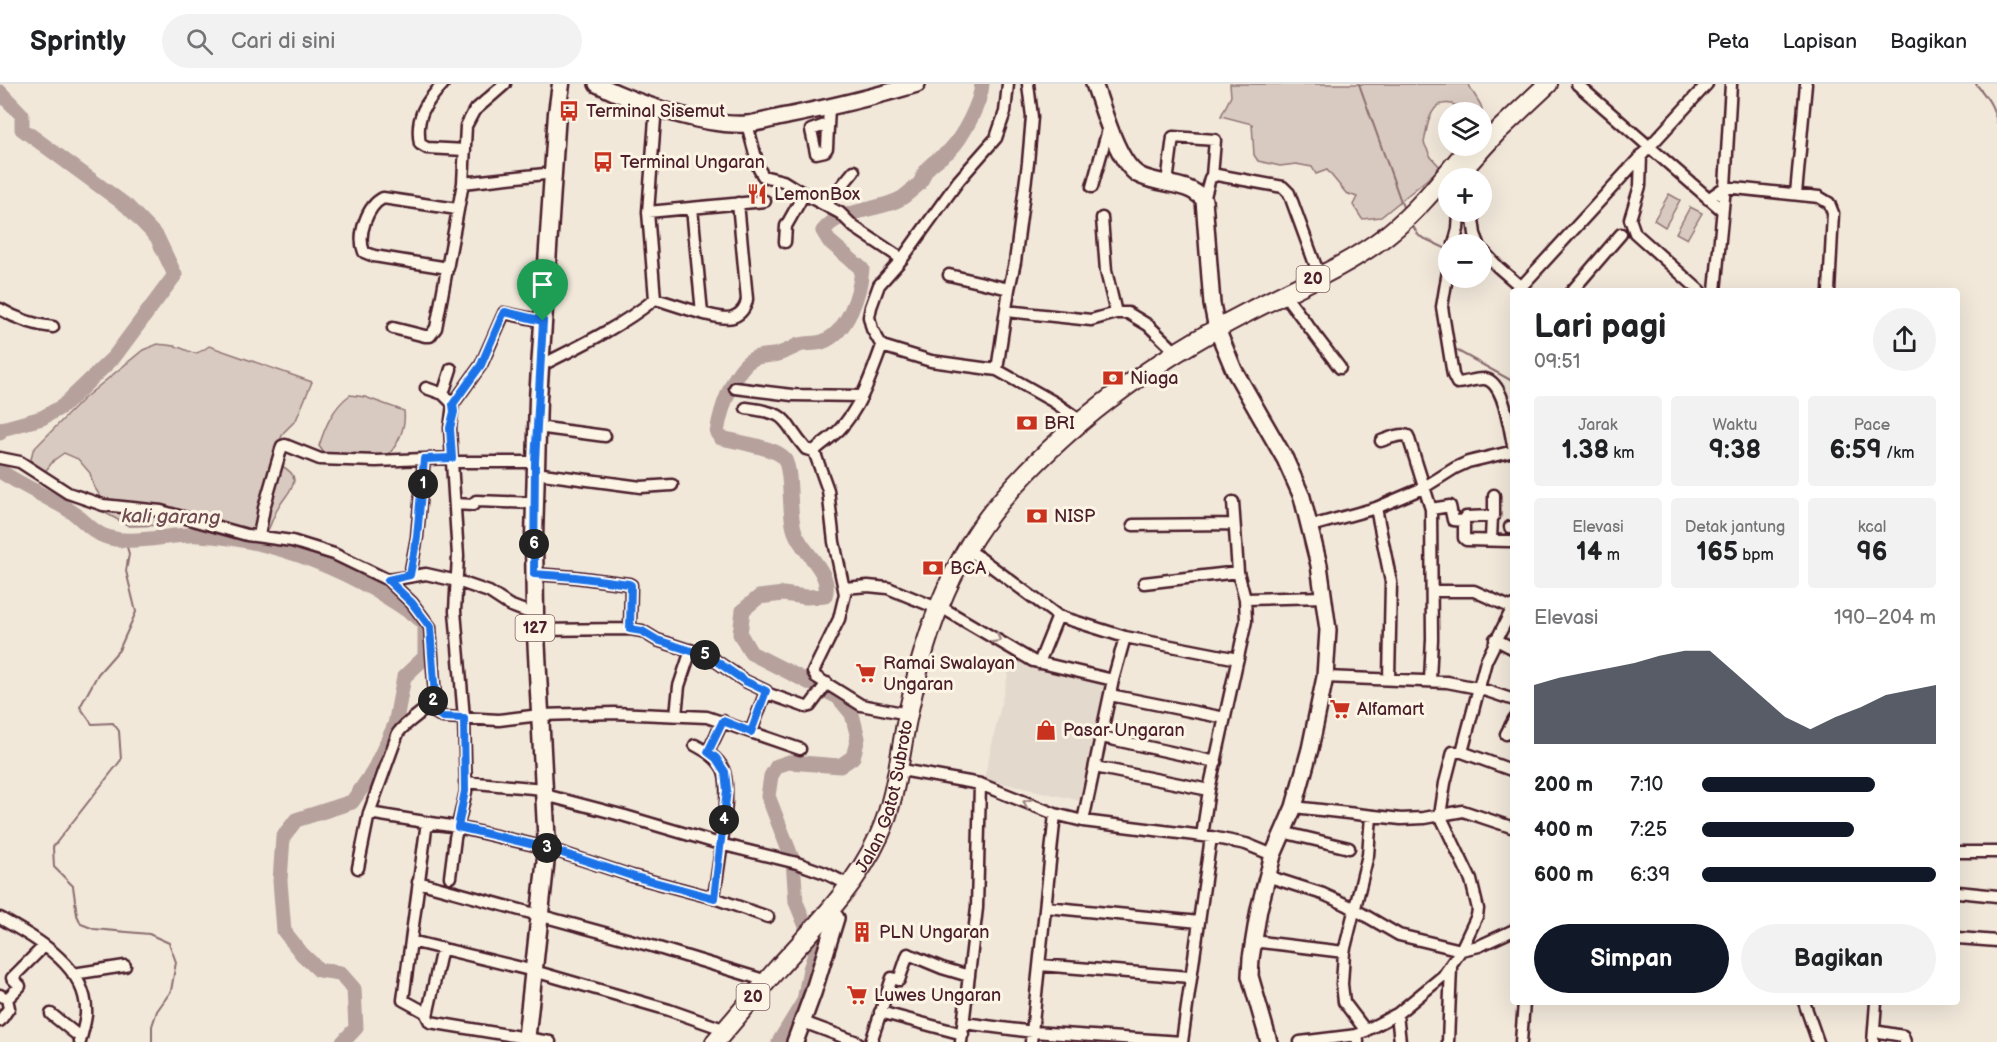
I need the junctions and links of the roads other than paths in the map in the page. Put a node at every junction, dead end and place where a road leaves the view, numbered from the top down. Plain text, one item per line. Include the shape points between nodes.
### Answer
1 (443, 84) edge
2 (505, 84) edge
3 (561, 84) edge
4 (597, 84) edge
5 (917, 84) edge
6 (1008, 84) edge
7 (1028, 84) edge
8 (1094, 84) edge
9 (1533, 84) edge
10 (1548, 84) edge
11 (1577, 84) edge
12 (1707, 84) edge
13 (1731, 84) edge
14 (1806, 84) edge
15 (829, 107) junction
16 (655, 119) dead end
17 (747, 124) junction
18 (828, 124) dead end
19 (1492, 124) edge
20 (1109, 126) junction
21 (465, 150) junction
22 (1644, 151) junction
23 (1462, 156) edge
24 (1464, 168) edge
25 (854, 171) dead end
26 (554, 173) junction
27 (1212, 176) junction
28 (463, 183) junction
29 (1167, 183) junction
30 (1092, 187) dead end
31 (1725, 187) junction
32 (804, 194) junction
33 (1796, 194) junction
34 (1438, 196) edge
35 (1708, 199) junction
36 (1204, 200) junction
37 (765, 201) dead end
38 (738, 203) junction
39 (826, 205) junction
40 (692, 208) junction
41 (458, 209) junction
42 (1722, 210) junction
43 (648, 212) junction
44 (1102, 218) dead end
45 (1630, 219) junction
46 (1412, 220) junction
47 (1635, 233) junction
48 (1621, 234) junction
49 (785, 242) dead end
50 (902, 260) junction
51 (1492, 261) edge
52 (448, 268) junction
53 (949, 275) dead end
54 (1319, 275) junction
55 (1445, 288) edge
56 (1522, 288) edge
57 (1524, 288) edge
58 (1576, 288) edge
59 (1697, 288) edge
60 (1715, 288) edge
61 (1829, 288) edge
62 (1009, 289) junction
63 (655, 299) junction
64 (1290, 302) junction
65 (0, 309) edge
66 (1006, 311) junction
67 (702, 313) junction
68 (1116, 313) junction
69 (543, 321) junction
70 (53, 327) dead end
71 (393, 328) dead end
72 (1218, 333) junction
73 (882, 346) junction
74 (1176, 352) junction
75 (540, 366) junction
76 (1340, 368) dead end
77 (451, 369) dead end
78 (997, 369) junction
79 (426, 388) dead end
80 (735, 388) dead end
81 (443, 393) junction
82 (862, 396) junction
83 (453, 404) junction
84 (746, 408) dead end
85 (1081, 421) junction
86 (537, 427) junction
87 (1510, 432) edge
88 (605, 436) dead end
89 (1381, 441) dead end
90 (814, 451) junction
91 (1510, 451) edge
92 (5, 458) edge
93 (424, 459) junction
94 (452, 460) junction
95 (535, 467) junction
96 (672, 485) dead end
97 (1423, 488) junction
98 (1494, 495) dead end
99 (1233, 502) dead end
100 (535, 503) junction
101 (455, 504) junction
102 (1376, 508) junction
103 (1431, 509) junction
104 (1492, 516) junction
105 (1464, 521) junction
106 (1234, 524) junction
107 (1133, 525) dead end
108 (1311, 526) junction
109 (259, 536) junction
110 (1491, 540) junction
111 (1510, 541) dead end
112 (976, 555) junction
113 (1238, 572) junction
114 (534, 574) junction
115 (410, 575) junction
116 (388, 580) junction
117 (457, 581) junction
118 (1144, 583) dead end
119 (844, 588) junction
120 (1432, 591) junction
121 (1325, 597) junction
122 (1245, 599) junction
123 (1510, 605) edge
124 (942, 609) junction
125 (1510, 612) edge
126 (1058, 616) junction
127 (535, 622) junction
128 (630, 629) junction
129 (1125, 637) junction
130 (1495, 639) junction
131 (1510, 647) edge
132 (691, 650) junction
133 (1238, 659) junction
134 (1039, 663) junction
135 (1325, 676) junction
136 (1389, 679) junction
137 (1113, 680) junction
138 (1430, 680) junction
139 (827, 683) junction
140 (1478, 688) junction
141 (766, 693) junction
142 (1110, 695) junction
143 (1510, 699) edge
144 (427, 708) junction
145 (676, 714) junction
146 (908, 714) junction
147 (540, 716) junction
148 (464, 718) junction
149 (1225, 718) junction
150 (723, 721) junction
151 (1510, 726) edge
152 (751, 732) junction
153 (1506, 734) dead end
154 (1102, 737) junction
155 (695, 745) dead end
156 (800, 749) dead end
157 (708, 752) junction
158 (1462, 752) junction
159 (1216, 762) junction
160 (1095, 767) junction
161 (1510, 770) edge
162 (907, 771) junction
163 (465, 782) junction
164 (980, 784) junction
165 (1209, 790) junction
166 (544, 792) junction
167 (1294, 807) junction
168 (369, 813) junction
169 (1055, 814) junction
170 (1440, 815) junction
171 (1371, 816) junction
172 (1083, 821) junction
173 (430, 824) junction
174 (458, 827) junction
175 (1510, 827) edge
176 (1282, 832) junction
177 (1207, 836) junction
178 (720, 844) junction
179 (547, 848) junction
180 (1348, 848) dead end
181 (1960, 852) edge
182 (1997, 852) edge
183 (1273, 855) junction
184 (358, 868) dead end
185 (1267, 876) junction
186 (450, 877) dead end
187 (418, 882) junction
188 (849, 885) junction
189 (1960, 892) edge
190 (1997, 896) edge
191 (714, 898) junction
192 (1046, 907) junction
193 (1356, 909) junction
194 (540, 915) junction
195 (768, 917) dead end
196 (0, 918) edge
197 (828, 920) junction
198 (1199, 922) junction
199 (1510, 932) edge
200 (1960, 938) edge
201 (411, 941) junction
202 (1253, 941) junction
203 (1997, 941) edge
204 (44, 946) junction
205 (442, 948) junction
206 (1461, 950) junction
207 (1344, 952) junction
208 (795, 957) junction
209 (1040, 965) junction
210 (125, 966) dead end
211 (1451, 967) junction
212 (534, 971) junction
213 (73, 974) junction
214 (969, 976) junction
215 (1190, 977) junction
216 (767, 981) junction
217 (4, 997) edge
218 (1524, 1005) edge
219 (1805, 1005) edge
220 (1876, 1005) edge
221 (880, 1012) junction
222 (51, 1014) dead end
223 (1397, 1014) junction
224 (427, 1016) junction
225 (0, 1021) edge
226 (803, 1022) junction
227 (963, 1033) edge
228 (1360, 1036) edge
229 (1873, 1036) edge
230 (1032, 1037) edge
231 (723, 1038) edge
232 (526, 1039) edge
233 (81, 1041) edge
234 (798, 1041) edge
235 (550, 1042) edge
236 (857, 1042) edge
237 (871, 1042) edge
238 (1182, 1042) edge
239 (1269, 1042) edge
240 (1300, 1042) edge
241 (1400, 1042) edge
242 (1448, 1042) edge
243 (1521, 1042) edge
244 (1818, 1042) edge
245 (1905, 1042) edge

1 - 21 street via 420,116 420,144 427,148
2 - 21 street via 470,116
3 - 26 main road, 127
4 - 17 street via 689,118
5 - 15 street
6 - 50 street via 1005,112 996,138 959,180
7 - 62 street via 1030,144
8 - 20 street
9 - 19 highway
10 - 24 highway
11 - 22 street
12 - 22 street
13 - 31 street
14 - 33 street
15 - 17 street
15 - 18 street
16 - 43 street
17 - 32 street via 764,176 778,178
20 - 29 street via 1134,171
20 - 30 street
21 - 28 street
22 - 35 street
22 - 45 street via 1640,186
22 - 57 street
23 - 46 highway, Jalan Gatot Subroto / 20
25 - 39 street
26 - 28 street
26 - 69 main road, 127
27 - 29 street via 1215,140 1173,137
27 - 36 street
27 - 54 street via 1287,189
28 - 41 street
29 - 36 street via 1194,191
31 - 33 street
31 - 35 street
31 - 42 street
32 - 39 street
32 - 49 street via 786,226
33 - 61 street via 1819,197 1832,207
34 - 46 highway, Jalan Gatot Subroto / 20
35 - 42 street
36 - 72 street
37 - 38 street
38 - 40 street
38 - 67 street via 746,305 732,318
39 - 50 street
40 - 43 street
40 - 67 street
41 - 52 street
41 - 52 street via 383,198 366,219 361,240 364,252 374,256
42 - 60 street
43 - 63 street
44 - 68 street via 1106,271
45 - 47 street
45 - 48 street
46 - 54 highway, Jalan Gatot Subroto / 20
46 - 64 highway, Jalan Gatot Subroto / 20 via 1378,254
47 - 48 street
47 - 59 street
48 - 58 street
50 - 73 street via 886,274 871,307 870,323
51 - 56 street
52 - 71 street via 433,333 425,336
53 - 62 street
54 - 72 highway, Jalan Gatot Subroto / 20
55 - 87 street via 1442,307 1452,375 1457,383 1483,379 1496,385
62 - 66 street
63 - 67 street
63 - 75 street via 634,316
64 - 72 highway, Jalan Gatot Subroto / 20
64 - 76 street
65 - 70 street
66 - 68 street via 1091,320
66 - 78 street
68 - 74 street via 1140,319
69 - 75 main road, 127
69 - 83 street via 503,314 481,365
72 - 74 highway, Jalan Gatot Subroto / 20
72 - 108 street via 1234,370 1291,472
72 - 112 highway, Jalan Gatot Subroto / 20 via 1089,428 1012,506
73 - 78 street via 931,361
73 - 82 street
74 - 85 highway, Jalan Gatot Subroto / 20
75 - 86 main road, 127
77 - 81 street
78 - 85 street
79 - 81 street
80 - 82 street via 792,395
81 - 83 street
82 - 90 street via 840,429
83 - 94 street
84 - 90 street via 777,414 786,420 806,449
85 - 124 highway, Jalan Gatot Subroto / 20 via 997,507 957,566
86 - 88 street
86 - 95 main road, 127
89 - 97 street via 1408,436
90 - 119 street via 828,490
91 - 97 street via 1461,465
92 - 109 street via 20,462 77,497 114,507 161,511
93 - 94 street
93 - 109 street via 320,459 282,446
93 - 115 street
94 - 95 street
94 - 101 street
95 - 96 street via 641,487
95 - 100 main road, 127
97 - 102 street
97 - 103 street
98 - 104 street
99 - 106 street
100 - 101 street
100 - 114 main road, 127
101 - 117 street
102 - 108 street
102 - 136 street via 1391,582
103 - 105 street via 1450,506 1453,520
103 - 120 street
104 - 105 street via 1471,516
104 - 110 street
105 - 110 street via 1464,539
106 - 107 street
106 - 113 street
108 - 121 street
109 - 116 street via 314,547
110 - 111 street
112 - 124 highway, Jalan Gatot Subroto / 20
112 - 126 street
113 - 118 street
113 - 122 street
114 - 127 main road, 127
114 - 128 street via 631,585
115 - 116 street
115 - 117 street via 426,574
116 - 144 street via 430,627 435,697
117 - 127 street via 489,592
117 - 148 street via 455,610
119 - 124 street via 888,588
119 - 139 street via 839,619 813,669 816,677
120 - 123 street via 1474,591
120 - 138 street
121 - 122 street
121 - 135 street
122 - 133 street via 1246,621
124 -> 134 street
124 - 146 highway, Jalan Gatot Subroto / 20 via 921,657
124 - 162 highway, Jalan Gatot Subroto / 20
125 - 130 street
126 - 129 street
126 - 134 street
127 - 128 street
127 - 147 main road, 127
128 - 132 street
129 - 133 street
129 - 137 street
130 - 131 street
130 - 140 street
132 - 141 street via 718,661
132 - 145 street via 679,686
133 - 149 street
134 - 137 street
135 - 136 street
135 - 167 street
136 - 138 street
137 - 142 street
138 - 140 street
139 - 141 street via 807,707
139 - 146 street via 861,705
140 - 143 street
140 - 158 street
141 - 152 street
142 - 149 street
142 - 154 street
144 - 148 street via 443,717
144 - 168 street via 405,723 398,733
145 - 147 street
145 - 150 street
146 - 188 highway, Jalan Gatot Subroto / 20 via 885,821
147 - 148 street
147 - 166 main road, 127
148 - 163 street
149 - 159 street
150 - 152 street
150 - 157 street
151 - 153 street
152 - 156 street
154 - 159 street
154 - 160 street
155 - 157 street
157 - 178 street via 721,765 726,779
158 - 161 street
158 - 170 street via 1452,752
159 - 165 street
160 - 165 street
160 - 172 street
162 - 164 street
162 - 197 highway, Jalan Gatot Subroto / 20 via 886,842 861,885
163 - 166 street
163 - 174 street
169 -> 164 street
164 - 214 street via 977,908
165 - 177 street
166 - 178 street
166 - 179 main road, 127
167 - 171 street
167 - 176 street
168 - 173 street
168 - 184 street
169 - 172 street
169 - 192 street
170 - 171 street via 1413,819
170 - 175 street via 1463,811
170 - 206 street via 1471,880 1478,909
171 - 193 street via 1368,855
172 - 177 street
173 - 174 street
173 - 187 street
174 - 179 street
174 - 186 street
176 - 180 street
176 - 183 street
177 - 183 street via 1246,844
177 - 198 street
178 - 188 street via 797,863
178 - 191 street
179 - 191 street
179 - 194 main road, 127
181 - 182 street
183 - 185 street
185 - 193 street
185 - 202 street
187 - 194 street
187 - 201 street
188 - 197 highway, Jalan Gatot Subroto / 20
189 - 190 street
191 - 195 street
192 - 198 street
192 - 209 street
193 - 206 street via 1399,935
193 - 207 street
194 - 212 main road, 127
194 - 216 street
196 - 204 street
197 - 208 highway, Jalan Gatot Subroto / 20
197 - 208 highway, Jalan Gatot Subroto / 20 via 814,941
197 - 226 street
198 - 215 street
199 - 206 street
200 - 203 street
201 - 205 street
201 - 224 street via 402,997
202 - 207 street
202 - 239 street via 1250,976
204 - 213 street
204 - 217 street via 12,978 20,986
205 - 212 street
205 - 224 street
206 - 211 street
207 - 228 street via 1344,1002
208 - 216 highway, Jalan Gatot Subroto / 20
208 - 231 highway, Jalan Gatot Subroto / 20
209 - 215 street
209 - 230 street
210 - 213 street
211 - 223 street
211 - 242 street
212 - 231 street via 669,1010
212 - 232 main road, 127
213 - 233 street via 86,1016
214 - 221 street via 908,954 899,980 892,978
214 - 227 street
215 - 238 street
216 - 231 highway, Jalan Gatot Subroto / 20
217 - 225 street via 9,1008
218 - 243 street
219 - 244 street
220 - 229 street
221 - 227 street
221 - 237 street
222 - 233 street
223 - 228 street
223 - 241 street
224 - 232 street via 430,1022
226 - 234 street
226 - 236 street
227 - 230 street
228 - 240 street
229 - 245 street via 1899,1034
230 - 238 street
232 - 235 street

